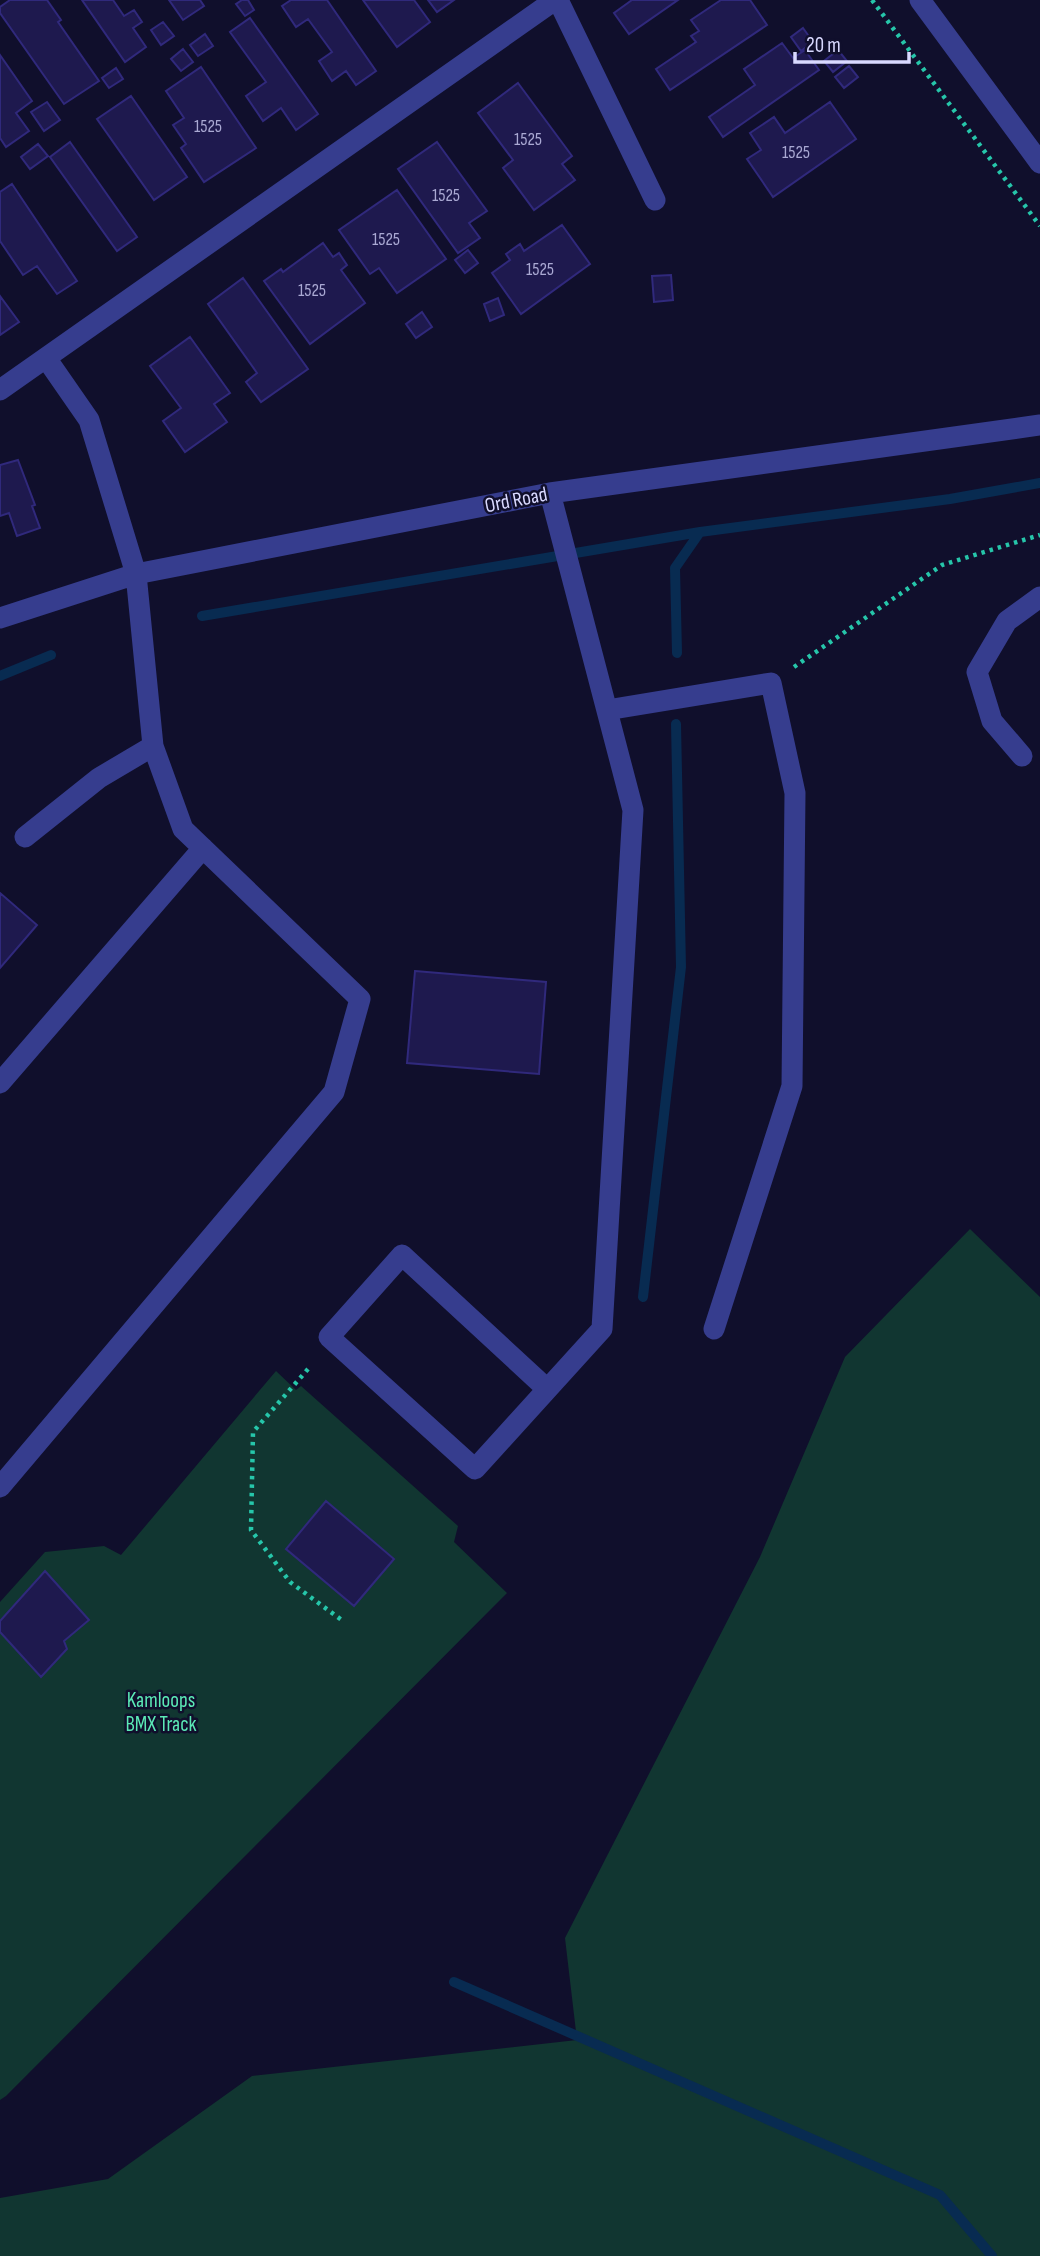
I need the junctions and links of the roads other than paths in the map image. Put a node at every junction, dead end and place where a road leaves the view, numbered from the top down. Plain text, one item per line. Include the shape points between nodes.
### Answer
1 (557, 0) edge
2 (920, 0) edge
3 (1040, 163) edge
4 (655, 200) dead end
5 (46, 358) junction
6 (0, 390) edge
7 (1040, 425) edge
8 (550, 493) junction
9 (136, 574) junction
10 (1040, 597) edge
11 (0, 618) edge
12 (607, 710) junction
13 (153, 747) junction
14 (1022, 756) dead end
15 (25, 837) dead end
16 (203, 848) junction
17 (0, 1083) edge
18 (715, 1329) dead end
19 (547, 1389) junction
20 (0, 1487) edge

1 - 4 street
1 - 5 street
2 - 3 street
5 - 6 street
5 - 9 street via 89,420
7 - 8 street, Ord Road
8 - 9 street, Ord Road
8 - 12 street
9 - 11 street, Ord Road
9 - 13 street
10 - 14 street via 1007,621 977,672 992,721
12 - 18 street via 771,683 795,793 792,1086
12 - 19 street via 633,810 602,1329
13 - 15 street via 99,778
13 - 16 street via 183,829
16 - 17 street
16 - 20 street via 360,999 334,1092
19 - 19 street via 475,1469 329,1337 402,1255

